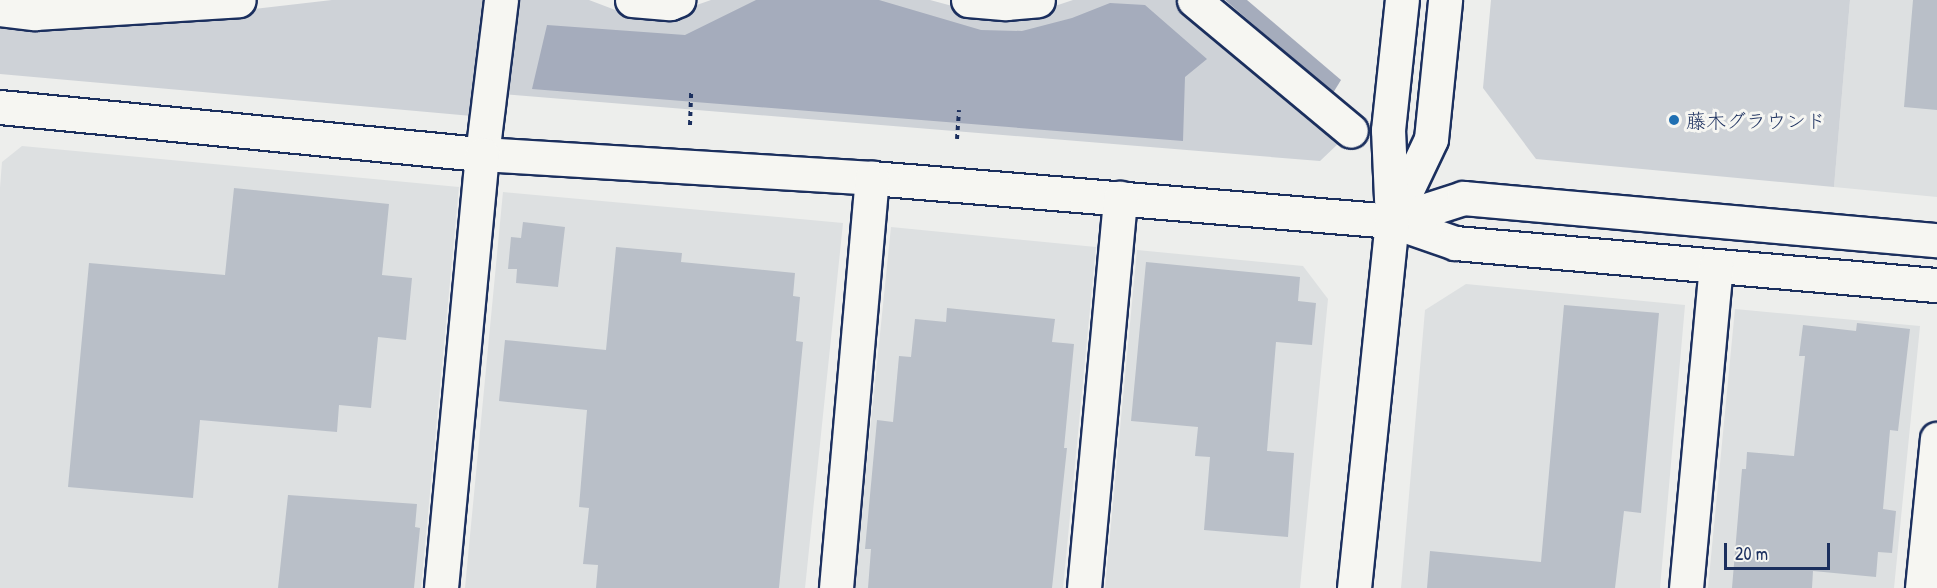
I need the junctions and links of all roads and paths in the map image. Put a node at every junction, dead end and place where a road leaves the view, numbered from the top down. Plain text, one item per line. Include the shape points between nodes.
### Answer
1 (239, 0) edge
2 (501, 0) edge
3 (632, 0) edge
4 (678, 0) edge
5 (968, 0) edge
6 (1038, 0) edge
7 (1194, 0) edge
8 (1402, 0) edge
9 (1445, 0) edge
10 (0, 9) edge
11 (692, 89) dead end
12 (0, 107) edge
13 (959, 110) dead end
14 (690, 125) dead end
15 (1351, 131) dead end
16 (957, 139) dead end
17 (482, 154) junction
18 (872, 178) junction
19 (1120, 198) junction
20 (1392, 221) junction
21 (1937, 240) edge
22 (1716, 266) junction
23 (1937, 285) edge
24 (1937, 439) edge
25 (441, 588) edge
26 (836, 588) edge
27 (1084, 588) edge
28 (1354, 588) edge
29 (1686, 588) edge
30 (1922, 588) edge

1 - 10 street via 35,13
2 - 17 street
3 - 4 street
5 - 6 street
7 - 15 street
8 - 20 street via 1388,130
9 - 20 street via 1431,139
11 - 14 path
12 - 17 street
13 - 16 path
17 - 18 street
17 - 25 street
18 - 19 street
18 - 26 street
19 - 20 street
19 - 27 street
20 - 21 street via 1463,198
20 - 22 street via 1455,243
20 - 28 street
22 - 23 street
22 - 29 street
24 - 30 street

